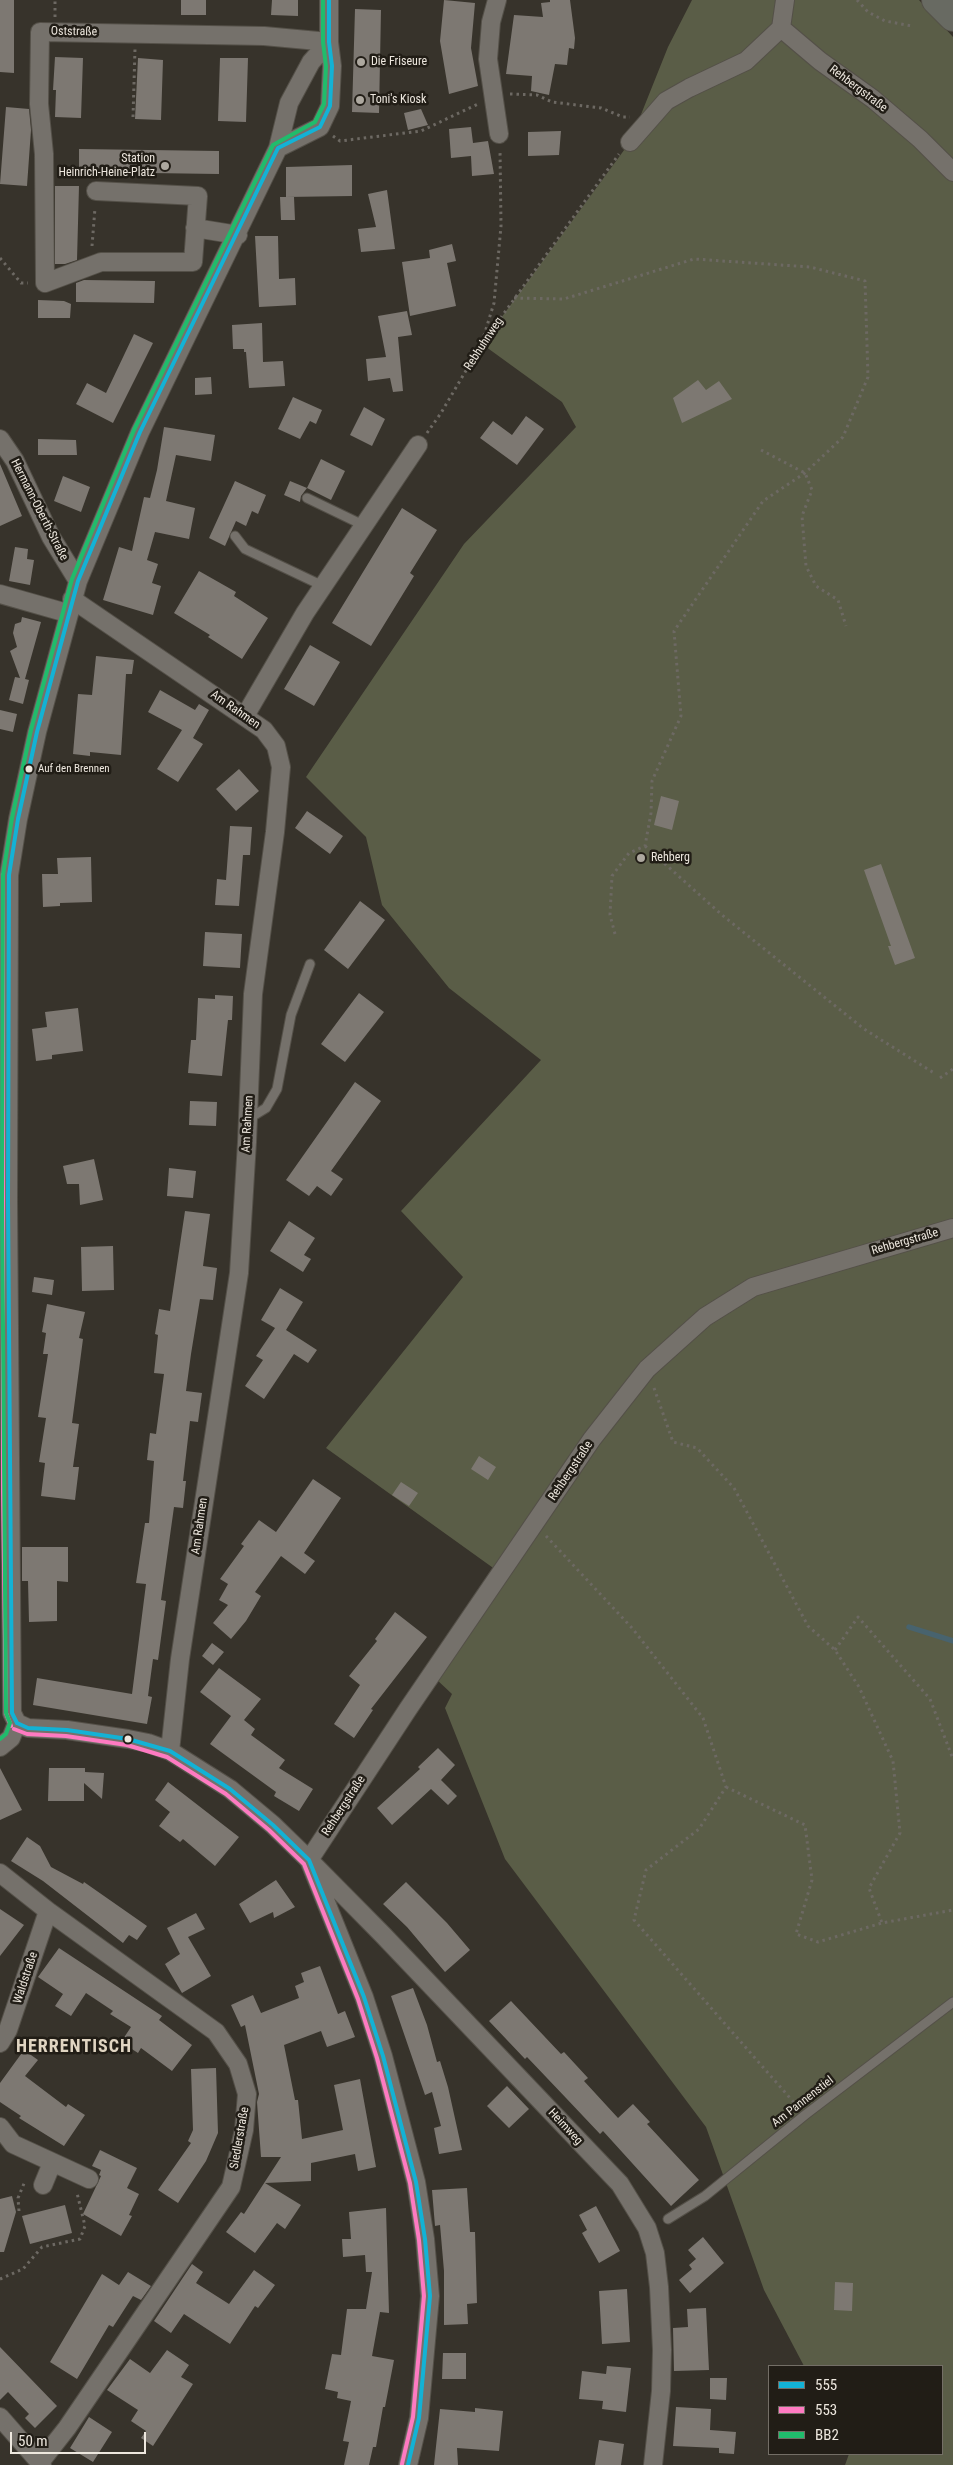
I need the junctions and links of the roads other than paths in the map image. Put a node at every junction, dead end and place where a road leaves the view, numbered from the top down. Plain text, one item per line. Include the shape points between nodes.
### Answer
1 (329, 0) edge
2 (497, 0) edge
3 (785, 0) edge
4 (936, 0) edge
5 (953, 18) edge
6 (781, 28) junction
7 (329, 42) junction
8 (499, 134) road end
9 (630, 142) road end
10 (278, 148) junction
11 (953, 172) edge
12 (96, 191) road end
13 (195, 228) junction
14 (238, 235) junction
15 (0, 439) edge
16 (418, 445) road end
17 (307, 498) dead end
18 (363, 525) junction
19 (235, 536) dead end
20 (78, 581) junction
21 (324, 586) junction
22 (0, 594) edge
23 (70, 606) junction
24 (245, 716) junction
25 (4, 874) edge
26 (310, 964) dead end
27 (248, 1119) junction
28 (4, 1200) edge
29 (953, 1228) edge
30 (4, 1493) edge
31 (17, 1723) junction
32 (0, 1747) edge
33 (170, 1751) junction
34 (309, 1860) junction
35 (0, 1873) edge
36 (48, 1911) junction
37 (953, 2002) edge
38 (0, 2044) edge
39 (0, 2127) edge
40 (52, 2163) junction
41 (85, 2177) road end
42 (43, 2185) dead end
43 (668, 2219) dead end
44 (0, 2417) edge
45 (42, 2463) edge
46 (408, 2465) edge
47 (653, 2465) edge

1 - 7 street
2 - 8 street via 491,22 488,59
3 - 6 street
4 - 5 main road
6 - 9 street via 746,62 666,101
6 - 11 street, Rehbergstraße via 874,99 920,138
7 - 10 street via 311,62 289,103
7 - 10 street via 332,66 330,106 320,127
7 - 13 street, Oststraße via 264,36 40,32 45,283 101,262 192,262
10 - 14 street
12 - 13 street via 198,196
13 - 14 street
14 - 20 street via 140,432
15 - 20 street, Hermann-Oberth-Straße via 16,461 51,537
16 - 18 street
17 - 18 lane
18 - 21 street
19 - 21 lane via 244,549
20 - 23 street
21 - 24 street
22 - 23 street, Am Rahmen
23 - 24 street, Am Rahmen
23 - 25 street via 36,732
24 - 27 street, Am Rahmen via 264,730 276,746 280,767 275,832 253,994
25 - 28 street
26 - 27 lane via 292,1014 277,1089 266,1108
27 - 33 street, Am Rahmen via 238,1273
28 - 30 street
29 - 34 street, Rehbergstraße via 753,1287 705,1317 647,1369 592,1439 408,1708
30 - 31 street via 12,1713
31 - 32 street via 11,1738
31 - 33 street, Heimweg via 28,1728 128,1738
33 - 34 street, Heimweg via 230,1789 273,1824
34 - 46 street via 364,1997 416,2182 430,2296 419,2418
34 - 47 street, Heimweg via 620,2184 647,2228 655,2253 662,2350
35 - 36 street, Siedlerstraße
36 - 38 street, Waldstraße via 8,2030
36 - 45 street, Siedlerstraße via 216,2032 238,2064 247,2094 244,2130 231,2186
37 - 43 lane, Am Pannenstiel via 705,2196
39 - 40 street via 13,2144
40 - 41 street
40 - 42 street
44 - 45 street

